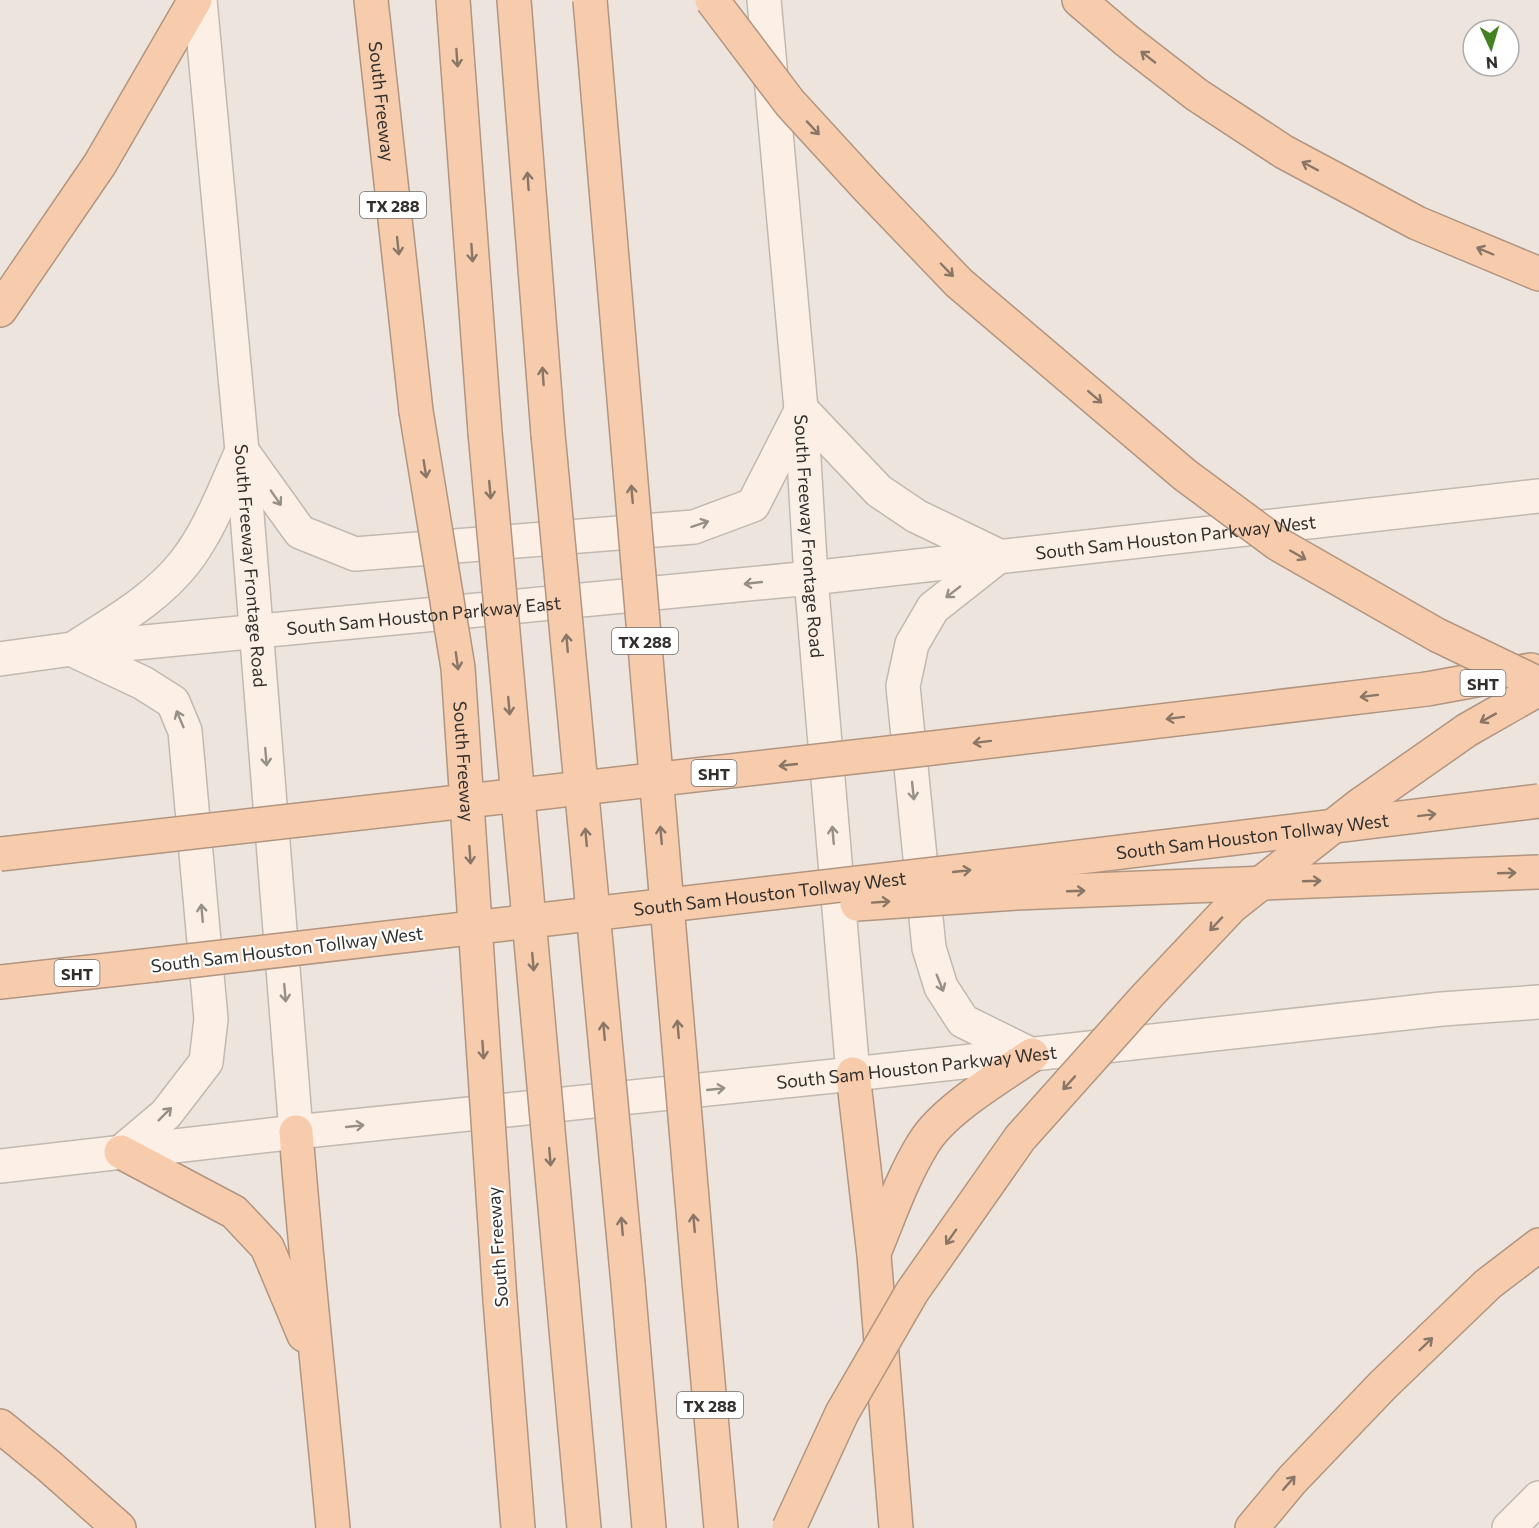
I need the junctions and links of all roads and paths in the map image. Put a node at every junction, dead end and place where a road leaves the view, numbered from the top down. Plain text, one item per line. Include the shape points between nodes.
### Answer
1 (195, 0) edge
2 (200, 0) edge
3 (371, 0) edge
4 (453, 0) edge
5 (514, 0) edge
6 (590, 0) edge
7 (712, 0) edge
8 (764, 0) edge
9 (1078, 0) edge
10 (1539, 274) edge
11 (0, 310) edge
12 (801, 410) junction
13 (242, 451) junction
14 (1539, 496) edge
15 (999, 556) junction
16 (811, 578) junction
17 (256, 632) junction
18 (72, 649) junction
19 (0, 659) edge
20 (1539, 669) edge
21 (1539, 676) edge
22 (1539, 684) edge
23 (1427, 689) junction
24 (1539, 689) edge
25 (1539, 801) edge
26 (0, 854) edge
27 (1539, 872) edge
28 (153, 964) junction
29 (0, 982) edge
30 (1539, 1002) edge
31 (1032, 1054) junction
32 (854, 1074) junction
33 (296, 1132) junction
34 (121, 1152) junction
35 (0, 1166) edge
36 (1539, 1245) edge
37 (874, 1255) junction
38 (319, 1371) junction
39 (0, 1426) edge
40 (1539, 1498) edge
41 (119, 1528) edge
42 (333, 1528) edge
43 (518, 1528) edge
44 (584, 1528) edge
45 (649, 1528) edge
46 (721, 1528) edge
47 (789, 1528) edge
48 (896, 1528) edge
49 (1252, 1528) edge
50 (1509, 1528) edge

1 - 11 highway via 100,164
2 - 13 main road, South Freeway Frontage Road
3 -> 43 highway, South Freeway / TX 288, bridge via 416,411 458,668
4 -> 44 highway, bridge via 485,432
45 -> 5 highway, bridge via 548,434
46 -> 6 highway, TX 288, bridge
7 -> 22 highway, bridge via 790,103 959,283 1185,475 1278,544 1437,635
8 - 12 main road, South Freeway Frontage Road
10 -> 9 highway via 1417,223 1284,152 1197,95
13 -> 12 main road via 300,532 355,554 694,527 753,505
12 - 15 main road via 879,491 916,516
12 - 16 main road, South Freeway Frontage Road
13 - 17 main road, South Freeway Frontage Road
13 - 18 main road via 206,528 184,562 149,598
14 - 15 main road, South Sam Houston Parkway West
15 - 16 main road, South Sam Houston Parkway West
15 -> 31 main road via 933,608 912,644 903,686 928,948 940,987 963,1021
16 -> 17 main road, South Sam Houston Parkway East
32 -> 16 main road, South Freeway Frontage Road
17 - 18 main road, South Sam Houston Parkway East
17 -> 33 main road, South Freeway Frontage Road
18 - 19 main road, South Sam Houston Parkway East
34 -> 18 main road via 166,1114 206,1062 211,1019 185,731 173,702
20 - 23 highway, bridge
21 - 23 highway, SHT, bridge
23 -> 26 highway, SHT, bridge
24 -> 47 highway, bridge via 1467,730 1360,806 1232,906 1028,1129 912,1292 842,1413
28 -> 25 highway, South Sam Houston Tollway West / SHT, bridge
28 -> 27 highway, bridge via 603,921 1005,894
28 - 29 highway, South Sam Houston Tollway West / SHT
30 - 31 main road, South Sam Houston Parkway West
31 - 32 main road, South Sam Houston Parkway West
31 - 37 highway via 950,1114 924,1143
33 -> 32 main road, South Sam Houston Parkway West
32 - 37 highway
33 - 34 main road
33 - 38 highway
34 - 35 main road
34 - 38 highway via 234,1212 267,1247
49 -> 36 highway via 1383,1384 1488,1284
37 - 48 highway
38 - 42 highway
39 - 41 highway
40 - 50 main road

